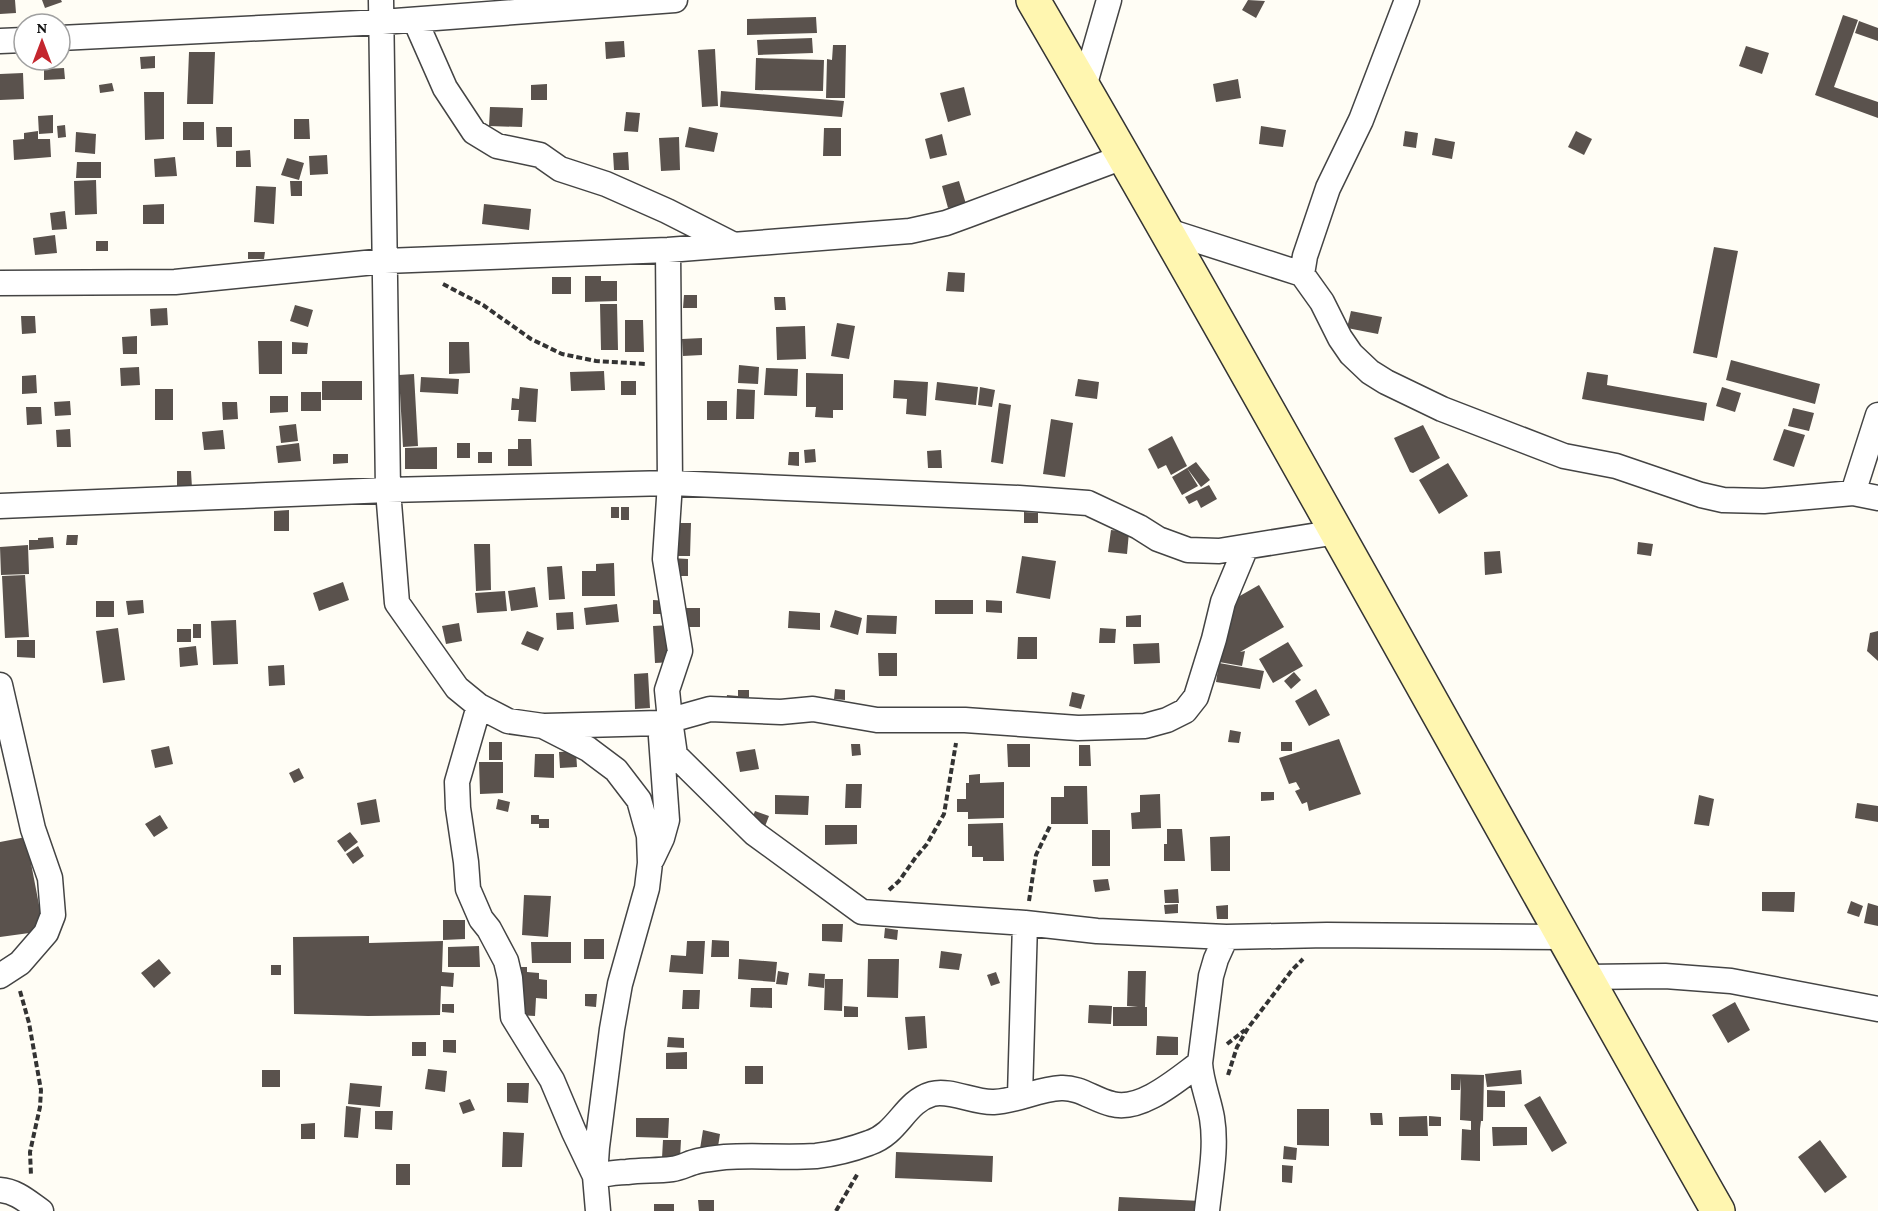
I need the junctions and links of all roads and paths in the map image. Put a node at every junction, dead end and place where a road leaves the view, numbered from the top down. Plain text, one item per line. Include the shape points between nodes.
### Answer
1 (675, 0) edge
2 (1033, 0) edge
3 (1108, 0) edge
4 (1407, 0) edge
5 (382, 11) edge
6 (415, 20) junction
7 (72, 37) edge
8 (1084, 87) junction
9 (1123, 157) junction
10 (1165, 230) junction
11 (732, 244) junction
12 (668, 250) junction
13 (412, 260) junction
14 (385, 261) junction
15 (1302, 274) junction
16 (0, 283) edge
17 (669, 366) junction
18 (1878, 416) edge
19 (670, 483) junction
20 (388, 490) junction
21 (1853, 493) junction
22 (1878, 498) edge
23 (0, 506) edge
24 (1337, 532) junction
25 (1245, 547) junction
26 (0, 685) edge
27 (479, 706) junction
28 (965, 720) junction
29 (665, 722) junction
30 (543, 726) junction
31 (6, 741) edge
32 (1051, 824) dead end
33 (650, 863) junction
34 (862, 912) junction
35 (1025, 923) junction
36 (1327, 935) junction
37 (1226, 937) junction
38 (1563, 937) junction
39 (10, 969) edge
40 (1586, 977) junction
41 (1878, 1010) edge
42 (1200, 1063) junction
43 (1227, 1077) dead end
44 (1020, 1096) junction
45 (595, 1176) junction
46 (0, 1190) edge
47 (41, 1211) edge
48 (598, 1211) edge
49 (1207, 1211) edge
50 (1718, 1211) edge

1 - 6 street
2 - 8 main road
3 - 8 street
4 - 15 street via 1361,120 1328,188
5 - 6 street
5 - 7 street
5 - 14 street
6 - 11 street via 445,88 474,132 497,146 540,155 561,169 606,184
8 - 9 main road
9 - 10 main road
9 - 11 street via 928,227
10 - 15 street
10 - 24 main road
11 - 12 street
12 - 13 street
12 - 17 street
13 - 14 street
13 - 17 path via 531,339 562,354 597,361
14 - 16 street via 175,282
14 - 20 street
15 - 21 street via 1351,354 1386,382 1442,409 1564,456 1616,466 1724,500 1764,501
17 - 19 street
18 - 21 street
19 - 20 street
19 - 25 street via 1088,502 1158,539 1188,550
19 - 29 street via 665,559 680,651 667,690
20 - 23 street
20 - 27 street via 397,603 457,688
21 - 22 street
24 - 25 street
24 - 38 main road
25 - 28 street via 1223,602 1196,698 1185,711 1145,726 1078,728
26 - 31 street
27 - 30 street via 508,721
27 - 45 street via 457,782 468,889 506,961 513,1017 552,1080
28 - 29 street via 877,720 813,709 781,712 710,708
28 - 34 path via 957,738 944,814 899,881
29 - 30 street
29 - 33 street via 667,820
29 - 34 street via 675,755 754,833
30 - 33 street via 588,749 616,770 639,800 649,836
31 - 39 street via 50,878 53,915 46,933
32 - 35 path via 1036,855
33 - 45 street via 647,888 620,984
34 - 35 street
35 - 37 street via 1096,931
35 - 44 street
36 - 37 street
36 - 38 street
36 - 43 path via 1292,970 1248,1028
37 - 42 street via 1211,976
38 - 40 main road
39 - 47 path via 29,1023 41,1090 30,1152 31,1175
40 - 41 street via 1665,976 1731,981
40 - 50 main road
42 - 44 street via 1136,1103 1113,1105 1073,1088
42 - 49 street via 1214,1133
44 - 45 street via 979,1102 944,1092 932,1094 920,1099 882,1138 818,1156 718,1158 674,1169
45 - 48 street
46 - 47 street via 19,1195

